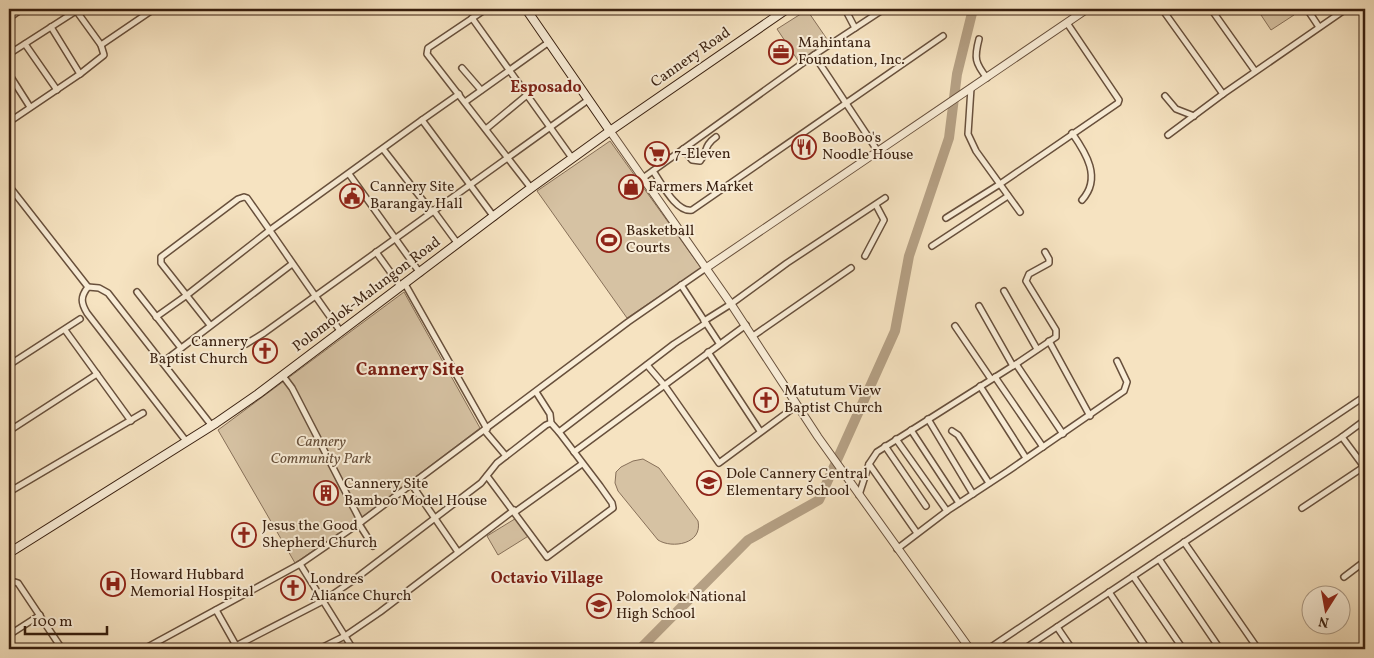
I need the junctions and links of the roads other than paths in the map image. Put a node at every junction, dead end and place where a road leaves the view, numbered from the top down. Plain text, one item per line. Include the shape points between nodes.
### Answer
1 (22, 9) edge
2 (486, 9) edge
3 (526, 9) edge
4 (788, 9) edge
5 (845, 9) edge
6 (884, 9) edge
7 (1087, 9) edge
8 (1162, 9) edge
9 (1211, 9) edge
10 (1307, 9) edge
11 (1346, 9) edge
12 (76, 10) edge
13 (152, 10) edge
14 (9, 18) edge
15 (472, 18) junction
16 (1067, 22) junction
17 (51, 26) junction
18 (1319, 27) junction
19 (855, 28) junction
20 (943, 36) dead end
21 (979, 39) dead end
22 (549, 42) junction
23 (25, 44) junction
24 (102, 45) junction
25 (9, 54) edge
26 (814, 55) junction
27 (462, 68) dead end
28 (509, 70) junction
29 (1255, 72) junction
30 (9, 74) edge
31 (80, 74) junction
32 (987, 78) junction
33 (972, 88) junction
34 (57, 90) junction
35 (481, 90) junction
36 (459, 94) junction
37 (1223, 94) junction
38 (527, 95) junction
39 (1165, 96) dead end
40 (588, 100) junction
41 (465, 102) junction
42 (846, 103) junction
43 (30, 107) junction
44 (1194, 116) junction
45 (422, 120) junction
46 (9, 122) edge
47 (550, 126) junction
48 (486, 128) junction
49 (610, 131) junction
50 (1072, 133) junction
51 (1168, 135) dead end
52 (716, 137) dead end
53 (383, 149) junction
54 (683, 149) junction
55 (877, 150) junction
56 (508, 157) junction
57 (572, 158) junction
58 (653, 171) junction
59 (349, 174) junction
60 (643, 178) junction
61 (469, 184) junction
62 (1000, 184) junction
63 (9, 186) edge
64 (531, 188) junction
65 (1008, 196) junction
66 (886, 198) dead end
67 (1082, 200) dead end
68 (876, 205) junction
69 (432, 211) junction
70 (1020, 212) dead end
71 (494, 217) junction
72 (946, 218) dead end
73 (270, 230) junction
74 (395, 238) junction
75 (458, 244) junction
76 (932, 246) dead end
77 (376, 252) junction
78 (1045, 252) dead end
79 (865, 256) dead end
80 (292, 264) junction
81 (706, 268) junction
82 (851, 268) dead end
83 (420, 273) junction
84 (403, 285) junction
85 (681, 285) junction
86 (88, 287) junction
87 (1004, 291) dead end
88 (137, 292) dead end
89 (187, 295) junction
90 (314, 296) junction
91 (731, 304) junction
92 (979, 306) dead end
93 (156, 317) junction
94 (80, 319) dead end
95 (705, 322) junction
96 (210, 325) junction
97 (746, 325) junction
98 (955, 326) dead end
99 (64, 330) junction
100 (341, 332) junction
101 (753, 336) junction
102 (1049, 341) junction
103 (719, 343) junction
104 (246, 344) dead end
105 (180, 348) junction
106 (1037, 349) junction
107 (708, 352) junction
108 (1117, 361) dead end
109 (163, 362) junction
110 (9, 365) edge
111 (647, 365) junction
112 (1014, 365) junction
113 (96, 374) junction
114 (283, 376) junction
115 (993, 378) junction
116 (666, 386) junction
117 (980, 386) junction
118 (536, 392) junction
119 (1365, 396) edge
120 (796, 406) junction
121 (143, 413) dead end
122 (1090, 416) junction
123 (928, 419) junction
124 (131, 420) junction
125 (1365, 420) edge
126 (551, 423) junction
127 (212, 426) junction
128 (486, 430) junction
129 (911, 430) junction
130 (9, 431) edge
131 (760, 431) junction
132 (952, 431) dead end
133 (559, 432) junction
134 (1063, 434) junction
135 (1342, 437) junction
136 (896, 439) junction
137 (186, 441) junction
138 (885, 446) junction
139 (1043, 447) junction
140 (574, 452) junction
141 (506, 456) junction
142 (1026, 458) junction
143 (582, 464) junction
144 (869, 464) junction
145 (1365, 467) edge
146 (487, 476) junction
147 (989, 483) junction
148 (412, 485) junction
149 (9, 492) edge
150 (973, 494) junction
151 (859, 495) junction
152 (959, 503) junction
153 (926, 506) dead end
154 (1302, 508) dead end
155 (514, 511) junction
156 (947, 511) junction
157 (435, 518) junction
158 (360, 523) junction
159 (917, 533) junction
160 (1184, 542) junction
161 (374, 546) dead end
162 (897, 548) junction
163 (458, 552) junction
164 (9, 553) edge
165 (1159, 559) junction
166 (1365, 561) edge
167 (300, 564) junction
168 (1133, 576) junction
169 (1344, 577) dead end
170 (9, 586) edge
171 (1110, 592) junction
172 (323, 601) junction
173 (216, 610) junction
174 (40, 615) junction
175 (1057, 627) junction
176 (9, 635) edge
177 (345, 636) junction
178 (1032, 644) junction
179 (237, 648) edge
180 (62, 649) edge
181 (144, 649) edge
182 (230, 649) edge
183 (319, 649) edge
184 (353, 649) edge
185 (970, 649) edge
186 (988, 649) edge
187 (1024, 649) edge
188 (1036, 649) edge
189 (1072, 649) edge
190 (1147, 649) edge
191 (1183, 649) edge
192 (1220, 649) edge
193 (1258, 649) edge

1 - 14 street
2 - 15 street
3 - 22 main road
4 - 49 main road, Cannery Road
5 - 19 street
6 - 19 street
7 - 16 street
8 - 37 street
9 - 29 street
10 - 18 street
11 - 18 street
12 - 17 street
12 - 24 street
13 - 24 street
15 - 28 street
15 - 36 street via 427,50
16 - 32 street
16 - 50 street via 1119,101
17 - 23 street
17 - 31 street
18 - 29 street
19 - 26 street
20 - 42 street
21 - 32 street via 976,60
22 - 28 street
22 - 40 main road
23 - 25 street
23 - 34 street
24 - 31 street via 104,55
26 - 42 street
26 - 54 street
27 - 35 street
28 - 35 street
28 - 38 street
29 - 37 street
30 - 43 street
31 - 34 street
32 - 33 street
33 - 55 street
33 - 62 street via 968,134
34 - 43 street
35 - 41 street
36 - 41 street
36 - 45 street
37 - 44 street
38 - 47 street
38 - 48 street
39 - 44 street via 1176,109
40 - 47 street
40 - 49 main road
41 - 48 street
42 - 55 street
42 - 58 street via 692,210 684,210 675,203
43 - 46 street
44 - 51 street
45 - 53 street
45 - 61 street
47 - 56 street
47 - 57 street
48 - 56 street
49 - 57 main road, Polomolok-Malungon Road
49 - 60 street
50 - 62 street
50 - 67 street via 1085,151 1091,168 1088,191
52 - 54 street via 707,144 700,161 692,160
53 - 59 street
53 - 69 street
54 - 58 street
55 - 81 street
56 - 61 street
56 - 64 street
57 - 64 main road, Polomolok-Malungon Road
58 - 60 street
59 - 73 street
59 - 74 street
60 - 81 street
61 - 69 street
61 - 71 street
62 - 65 street
62 - 72 street
63 - 86 street
64 - 71 main road, Polomolok-Malungon Road
65 - 70 street
65 - 76 street
66 - 68 street
68 - 79 street via 884,220
68 - 91 street
69 - 74 street
69 - 75 street
71 - 75 main road, Polomolok-Malungon Road
73 - 80 street
73 - 89 street
73 - 89 street via 247,198 242,197 162,256 161,262
74 - 77 street
74 - 83 street
75 - 83 main road, Polomolok-Malungon Road
77 - 84 street
77 - 90 street
78 - 102 street via 1049,263 1026,278 1056,330 1056,336
80 - 90 street
80 - 96 street
81 - 85 street
81 - 91 street
82 - 101 street
83 - 84 main road, Polomolok-Malungon Road
84 - 100 main road, Polomolok-Malungon Road
84 - 128 street
85 - 95 street
85 - 118 street
86 - 109 street via 108,293
86 - 137 street via 82,295 87,313
87 - 106 street
88 - 93 street
89 - 93 street
89 - 96 street
90 - 100 street
90 - 104 street
91 - 95 street
91 - 97 street
92 - 112 street
93 - 105 street
94 - 99 street
95 - 103 street
95 - 111 street
96 - 105 street
97 - 101 street
97 - 103 street
98 - 115 street
99 - 110 street
99 - 113 street
100 - 114 main road, Polomolok-Malungon Road
101 - 120 street
102 - 106 street
102 - 122 street
103 - 107 street
105 - 109 street
106 - 112 street
107 - 116 street
107 - 131 street
108 - 122 street via 1126,376 1127,387
109 - 127 street
111 - 116 street
111 - 133 street
112 - 115 street
112 - 134 street
113 - 124 street
113 - 130 street
114 - 127 main road, Polomolok-Malungon Road
114 - 158 street
115 - 117 street
115 - 139 street
116 - 131 street via 719,463
116 - 140 street
117 - 123 street
117 - 142 street
118 - 126 street via 550,414
118 - 128 street
119 - 186 street
120 - 131 street
120 - 151 street
121 - 124 street
122 - 134 street
123 - 129 street
123 - 150 street
124 - 149 street
125 - 135 street
126 - 133 street
126 - 141 street
127 - 137 main road, Polomolok-Malungon Road
128 - 141 street
128 - 148 street
129 - 136 street
129 - 152 street
132 - 147 street via 958,435
133 - 140 street
134 - 139 street
135 - 145 street
135 - 160 street
136 - 138 street
136 - 156 street
137 - 164 main road, Polomolok-Malungon Road
138 - 144 street
138 - 153 street
139 - 142 street
140 - 143 street
141 - 146 street
142 - 147 street
143 - 155 street
143 - 155 street via 612,503 612,508 547,558
144 - 151 street
144 - 159 street
145 - 154 street
146 - 155 street
146 - 157 street
147 - 150 street
148 - 157 street
148 - 158 street
150 - 152 street
151 - 162 street
152 - 156 street
155 - 163 street
156 - 159 street
157 - 163 street
157 - 172 street
158 - 161 street
158 - 167 street
159 - 162 street
160 - 165 street
160 - 193 street
162 - 185 street
163 - 177 street
165 - 168 street
165 - 192 street
166 - 169 street
167 - 172 street
167 - 173 street
168 - 171 street
168 - 191 street
170 - 174 street via 18,583
171 - 175 street
171 - 190 street
172 - 177 street
172 - 179 street
173 - 179 street
173 - 181 street
174 - 176 street
174 - 180 street
175 - 178 street
175 - 189 street
177 - 183 street
177 - 184 street
178 - 187 street
178 - 188 street
179 - 182 street

